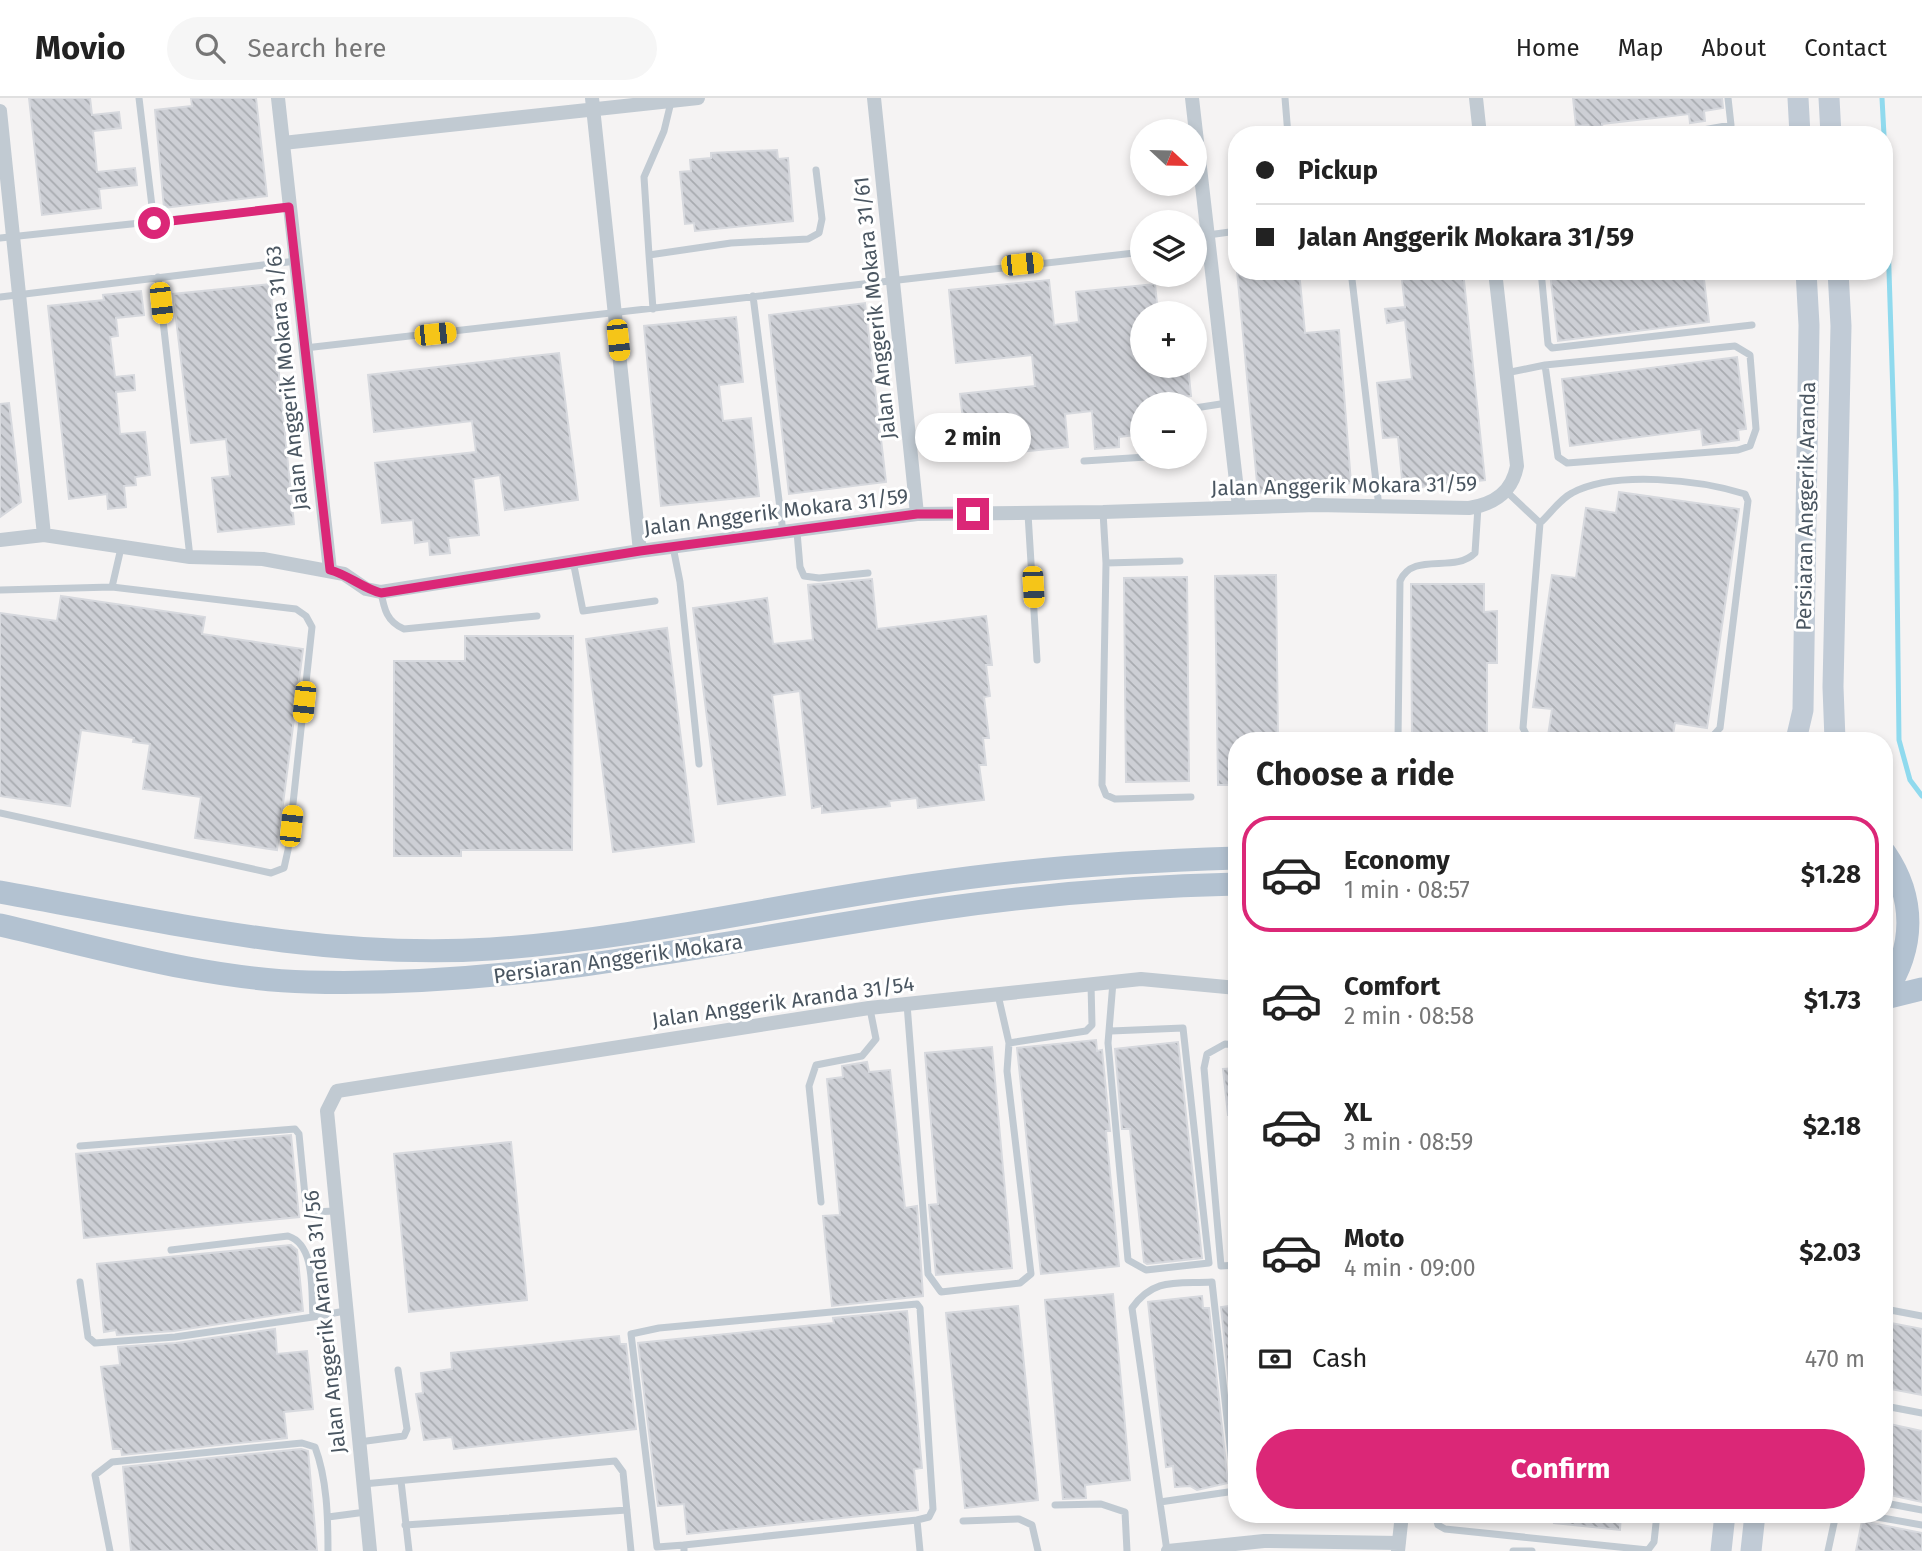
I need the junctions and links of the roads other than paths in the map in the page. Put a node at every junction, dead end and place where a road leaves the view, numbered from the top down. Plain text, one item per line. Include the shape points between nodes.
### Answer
1 (139, 98) edge
2 (278, 98) edge
3 (698, 98) edge
4 (874, 98) edge
5 (1192, 98) edge
6 (1285, 98) edge
7 (1476, 98) edge
8 (1728, 98) edge
9 (1798, 98) edge
10 (1829, 98) edge
11 (671, 101) junction
12 (593, 104) edge
13 (0, 111) edge
14 (1287, 126) edge
15 (1479, 126) edge
16 (1725, 126) edge
17 (1800, 126) edge
18 (1830, 126) edge
19 (283, 143) junction
20 (816, 170) dead end
21 (289, 207) junction
22 (1199, 210) edge
23 (154, 223) junction
24 (1228, 233) edge
25 (6, 237) edge
26 (1207, 237) edge
27 (1130, 253) edge
28 (649, 255) junction
29 (296, 261) junction
30 (1207, 276) edge
31 (158, 277) junction
32 (892, 279) junction
33 (1352, 280) edge
34 (1497, 280) edge
35 (1542, 280) edge
36 (1806, 280) edge
37 (1838, 280) edge
38 (19, 295) junction
39 (753, 296) junction
40 (0, 297) edge
41 (653, 309) junction
42 (615, 314) junction
43 (1752, 325) dead end
44 (305, 348) junction
45 (1545, 365) junction
46 (1506, 373) junction
47 (1227, 403) junction
48 (1207, 406) edge
49 (1130, 458) edge
50 (1084, 461) dead end
51 (1506, 491) junction
52 (1478, 506) junction
53 (1239, 507) junction
54 (1379, 508) junction
55 (1103, 512) junction
56 (917, 514) junction
57 (1028, 514) junction
58 (1540, 523) junction
59 (790, 533) junction
60 (44, 535) junction
61 (0, 540) edge
62 (121, 548) junction
63 (673, 548) junction
64 (640, 551) junction
65 (190, 557) junction
66 (573, 561) junction
67 (1180, 561) dead end
68 (1106, 563) junction
69 (330, 570) junction
70 (868, 573) dead end
71 (112, 587) junction
72 (0, 590) edge
73 (381, 593) junction
74 (655, 601) dead end
75 (537, 616) dead end
76 (1038, 660) dead end
77 (1398, 732) edge
78 (1525, 732) edge
79 (1716, 732) edge
80 (1798, 732) edge
81 (1835, 732) edge
82 (699, 764) dead end
83 (1191, 797) dead end
84 (0, 813) edge
85 (1228, 858) edge
86 (1893, 868) edge
87 (1228, 884) edge
88 (1902, 884) junction
89 (0, 892) edge
90 (1922, 903) edge
91 (0, 925) edge
92 (1113, 982) junction
93 (1893, 982) edge
94 (1091, 984) junction
95 (1228, 987) edge
96 (1922, 989) edge
97 (998, 994) junction
98 (1893, 994) edge
99 (907, 1004) junction
100 (869, 1008) junction
101 (1111, 1031) junction
102 (1009, 1043) junction
103 (1228, 1044) edge
104 (337, 1091) joint
105 (80, 1146) dead end
106 (821, 1202) dead end
107 (335, 1211) junction
108 (171, 1250) dead end
109 (1228, 1266) edge
110 (80, 1282) dead end
111 (345, 1311) junction
112 (1893, 1311) edge
113 (1922, 1316) edge
114 (313, 1317) junction
115 (398, 1370) dead end
116 (1893, 1408) edge
117 (1922, 1413) edge
118 (1228, 1427) edge
119 (359, 1442) junction
120 (401, 1480) junction
121 (363, 1484) junction
122 (1228, 1492) edge
123 (1160, 1503) junction
124 (1055, 1505) dead end
125 (1893, 1505) edge
126 (627, 1510) junction
127 (1922, 1510) edge
128 (366, 1512) junction
129 (328, 1517) junction
130 (917, 1520) junction
131 (1893, 1520) edge
132 (962, 1521) dead end
133 (1401, 1523) edge
134 (1437, 1523) edge
135 (1656, 1523) edge
136 (1724, 1523) edge
137 (1754, 1523) edge
138 (1834, 1523) edge
139 (405, 1525) junction
140 (1922, 1525) edge
141 (1399, 1547) edge
142 (684, 1548) edge
143 (110, 1551) edge
144 (328, 1551) edge
145 (370, 1551) edge
146 (409, 1551) edge
147 (631, 1551) edge
148 (920, 1551) edge
149 (1038, 1551) edge
150 (1127, 1551) edge
151 (1168, 1551) edge
152 (1513, 1551) edge
153 (1532, 1551) edge
154 (1721, 1551) edge
155 (1751, 1551) edge
156 (1828, 1551) edge

1 - 23 lane
2 - 19 street, Jalan Anggerik Mokara 31/63
3 - 11 street
4 - 32 street, Jalan Anggerik Mokara 31/61
5 - 22 street
6 - 14 lane
7 - 15 street
8 - 16 lane via 1731,125
9 - 17 main road
10 - 18 main road
11 - 12 street
11 - 28 lane via 644,177
12 - 19 street
12 - 42 street
13 - 25 street
19 - 21 street, Jalan Anggerik Mokara 31/63
20 - 28 lane via 822,219 819,233 808,239 731,243
21 - 23 lane
21 - 29 street, Jalan Anggerik Mokara 31/63
23 - 25 lane
24 - 26 lane
25 - 38 street
27 - 32 lane
28 - 41 lane
29 - 31 lane
29 - 44 street, Jalan Anggerik Mokara 31/63
30 - 47 street
31 - 38 lane
31 - 65 lane
32 - 39 lane
32 - 56 street, Jalan Anggerik Mokara 31/61
33 - 54 lane
34 - 46 street, Jalan Anggerik Mokara 31/59
35 - 43 lane via 1552,348
36 - 80 main road, Persiaran Anggerik Aranda via 1803,710
37 - 81 main road, Persiaran Anggerik Aranda
38 - 40 lane
38 - 60 street
39 - 41 lane
39 - 59 lane
41 - 42 lane
42 - 44 lane
42 - 64 street
44 - 69 street, Jalan Anggerik Mokara 31/63
45 - 45 lane via 1558,457 1567,463 1738,450 1750,446 1756,429 1750,355 1735,346
45 - 46 lane
46 - 51 street, Jalan Anggerik Mokara 31/59 via 1517,466
47 - 48 lane
47 - 53 street
49 - 50 lane
51 - 52 street, Jalan Anggerik Mokara 31/59
51 - 58 lane
52 - 54 street, Jalan Anggerik Mokara 31/59
52 - 77 lane via 1475,553 1467,561 1413,566 1400,581
53 - 54 street, Jalan Anggerik Mokara 31/59
53 - 55 street, Jalan Anggerik Mokara 31/59
55 - 57 street, Jalan Anggerik Mokara 31/59
55 - 68 lane
56 - 57 street, Jalan Anggerik Mokara 31/59
56 - 59 street, Jalan Anggerik Mokara 31/59
57 - 76 lane
58 - 78 lane
58 - 79 lane via 1571,493 1612,480 1672,482 1745,494 1748,501
59 - 63 street, Jalan Anggerik Mokara 31/59
59 - 70 lane via 804,576
60 - 61 street
60 - 62 street
62 - 65 street
62 - 71 lane
63 - 64 street, Jalan Anggerik Mokara 31/59
63 - 82 lane
64 - 66 street, Jalan Anggerik Mokara 31/59
65 - 69 street via 264,559
66 - 73 street, Jalan Anggerik Mokara 31/59
66 - 74 lane via 583,611
67 - 68 lane
68 - 83 lane via 1102,785 1106,795 1115,800
69 - 73 street
71 - 72 lane
71 - 84 lane via 296,610 306,616 312,627 284,868 271,873
73 - 75 lane via 394,625 404,629
85 - 89 main road, Persiaran Anggerik Mokara via 1086,866 932,883 571,942 440,951 252,938
86 - 88 main road
87 - 91 main road, Persiaran Anggerik Mokara via 1109,891 938,909 573,968 420,980 306,982 209,971
88 - 90 main road
88 - 93 main road via 1909,914 1907,944
92 - 94 street, Jalan Anggerik Aranda 31/54
92 - 95 street, Jalan Anggerik Aranda 31/54 via 1141,979
92 - 101 lane
94 - 97 street, Jalan Anggerik Aranda 31/54
94 - 102 lane via 1092,1025 1086,1031
96 - 98 main road
97 - 99 street, Jalan Anggerik Aranda 31/54
97 - 102 lane
99 - 100 street, Jalan Anggerik Aranda 31/54
99 - 102 lane via 928,1274 941,1292 1020,1283 1031,1274 1007,1071
100 - 104 street, Jalan Anggerik Aranda 31/54
100 - 106 lane via 876,1039 862,1056 816,1065 809,1086
101 - 101 lane via 1108,1043 1128,1260 1146,1270 1209,1263 1184,1028
103 - 109 lane via 1207,1054 1204,1068 1221,1266
104 - 107 street, Jalan Anggerik Aranda 31/56 via 327,1111
105 - 107 lane via 295,1129 306,1206 312,1212
107 - 111 street, Jalan Anggerik Aranda 31/56
108 - 114 lane via 288,1236 298,1239 306,1249
110 - 114 lane via 88,1337 95,1343 175,1337
111 - 114 lane
111 - 119 street, Jalan Anggerik Aranda 31/56
112 - 113 lane
115 - 119 lane via 407,1429 404,1436
116 - 117 lane
118 - 123 lane via 1212,1282 1161,1285 1144,1291 1132,1308
119 - 121 street, Jalan Anggerik Aranda 31/56
120 - 121 lane
120 - 126 lane via 615,1461 623,1472
120 - 139 lane
121 - 128 street, Jalan Anggerik Aranda 31/56
122 - 123 lane
123 - 151 lane
124 - 150 lane via 1101,1504 1125,1512
125 - 127 lane
126 - 139 lane
126 - 147 lane
128 - 129 lane
128 - 145 street, Jalan Anggerik Aranda 31/56
129 - 143 lane via 320,1460 315,1447 302,1443 112,1462 95,1475
129 - 144 lane
130 - 142 lane
130 - 142 lane via 929,1517 933,1508 917,1304 659,1328 631,1334 657,1547
130 - 148 lane
131 - 140 lane
132 - 149 lane via 1019,1519 1032,1525
133 - 141 street
134 - 135 lane via 1445,1529 1647,1550 1654,1542
136 - 154 main road
137 - 155 main road
138 - 156 lane
139 - 146 lane
141 - 151 street via 1264,1541
152 - 153 lane

